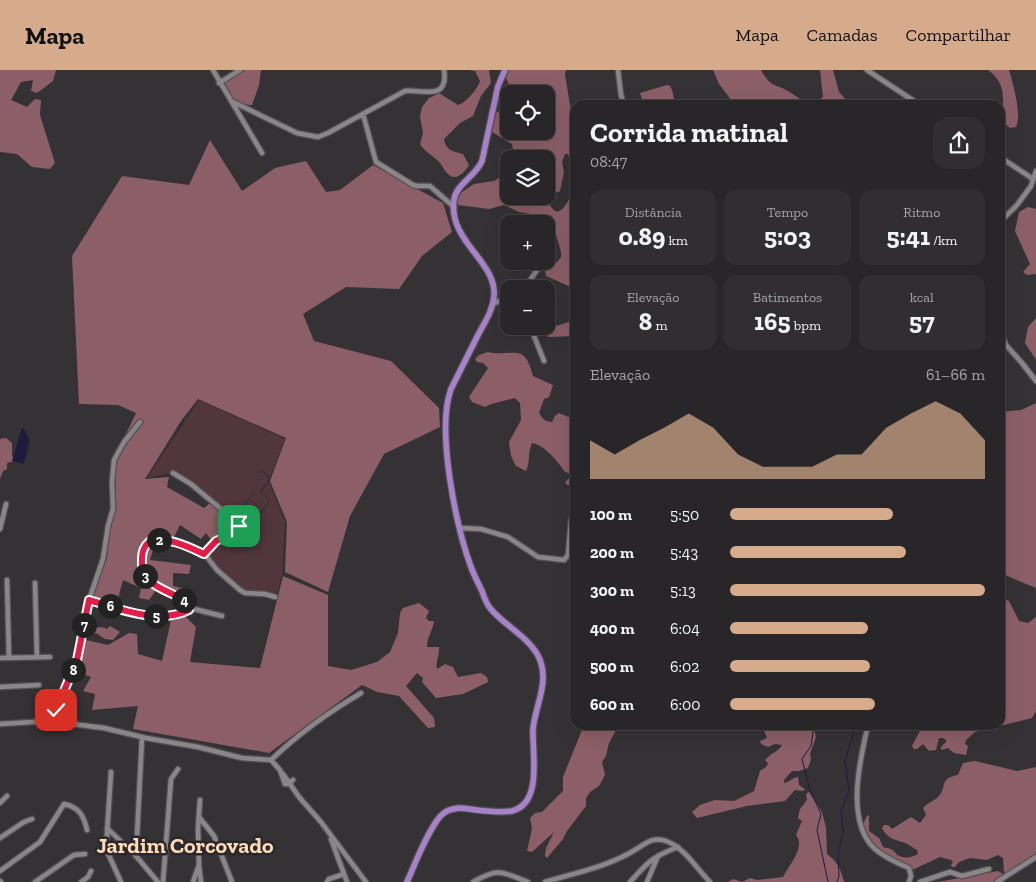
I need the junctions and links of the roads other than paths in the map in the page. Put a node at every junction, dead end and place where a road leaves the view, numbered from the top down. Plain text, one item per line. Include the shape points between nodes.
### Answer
1 (213, 70) edge
2 (240, 70) edge
3 (444, 70) edge
4 (505, 70) edge
5 (618, 70) edge
6 (867, 70) edge
7 (220, 83) junction
8 (622, 100) edge
9 (912, 100) edge
10 (231, 101) junction
11 (363, 114) junction
12 (262, 154) dead end
13 (1005, 160) edge
14 (1036, 171) edge
15 (1033, 179) junction
16 (454, 207) junction
17 (1005, 217) edge
18 (500, 301) edge
19 (493, 304) junction
20 (534, 335) edge
21 (1005, 342) edge
22 (544, 361) dead end
23 (1036, 381) edge
24 (140, 422) dead end
25 (173, 473) dead end
26 (6, 504) dead end
27 (461, 528) junction
28 (0, 529) edge
29 (570, 530) edge
30 (204, 554) junction
31 (7, 580) dead end
32 (35, 583) dead end
33 (275, 597) dead end
34 (89, 600) junction
35 (190, 608) junction
36 (222, 616) dead end
37 (37, 657) junction
38 (50, 657) dead end
39 (0, 658) edge
40 (9, 658) junction
41 (39, 685) dead end
42 (0, 687) edge
43 (362, 693) dead end
44 (49, 721) junction
45 (0, 724) edge
46 (867, 730) edge
47 (142, 738) junction
48 (271, 760) junction
49 (178, 769) dead end
50 (110, 772) dead end
51 (7, 796) dead end
52 (200, 800) dead end
53 (0, 803) edge
54 (199, 817) junction
55 (32, 819) dead end
56 (107, 828) junction
57 (87, 830) dead end
58 (329, 833) junction
59 (0, 838) edge
60 (136, 846) junction
61 (678, 847) junction
62 (131, 852) junction
63 (85, 854) dead end
64 (658, 855) junction
65 (136, 856) junction
66 (1036, 857) edge
67 (199, 865) junction
68 (989, 869) dead end
69 (0, 871) edge
70 (91, 871) dead end
71 (344, 874) junction
72 (1005, 880) edge
73 (35, 882) edge
74 (81, 882) edge
75 (121, 882) edge
76 (158, 882) edge
77 (163, 882) edge
78 (193, 882) edge
79 (201, 882) edge
80 (232, 882) edge
81 (327, 882) edge
82 (347, 882) edge
83 (366, 882) edge
84 (407, 882) edge
85 (473, 882) edge
86 (528, 882) edge
87 (544, 882) edge
88 (630, 882) edge
89 (647, 882) edge
90 (710, 882) edge
91 (909, 882) edge
92 (920, 882) edge
93 (997, 882) edge

1 - 7 street
2 - 7 street
3 - 11 street via 444,82 436,92 404,91
4 - 16 main road via 496,93 480,167 457,192
5 - 8 street
6 - 9 street
7 - 10 street
10 - 11 street via 297,133 310,136 328,133
10 - 12 street
11 - 16 street via 376,162 413,185 430,186
13 - 15 street
14 - 15 street
15 - 17 street via 1017,205
16 - 19 main road via 463,238 491,276
18 - 19 street
19 - 27 main road via 447,398 448,457
20 - 22 street
21 - 23 street
24 - 34 street via 114,460 113,509 103,559
25 - 30 street via 192,484 238,524 236,532 216,541
26 - 28 street
27 - 29 street via 481,529 508,537 531,553 547,559 566,560
27 - 84 main road via 471,566 488,604 533,648 541,662 543,680 534,729 534,780 526,802 512,811 459,808 445,812 435,824
30 - 33 street via 240,590
30 - 35 street via 185,546 153,540 147,543 142,554 146,579 184,600
31 - 40 street
32 - 37 street
34 - 35 street via 159,617 183,613
34 - 44 street via 73,670
35 - 36 street
37 - 38 street
37 - 40 street
39 - 40 street
41 - 42 street
43 - 48 street via 310,726
44 - 45 street
44 - 47 street via 104,728
46 - 91 street via 856,788 862,830 874,848 909,868
47 - 48 street via 242,758
47 - 60 street
48 - 58 street
49 - 77 street via 171,779
50 - 56 street
51 - 53 street
52 - 54 street
54 - 67 street
54 - 80 street via 214,836
55 - 59 street
56 - 62 street
56 - 75 street via 106,849
57 - 69 street via 80,811 64,804 40,842
58 - 71 street
58 - 83 street
60 - 62 street
60 - 65 street
61 - 64 street
61 - 87 street via 654,839 621,858
61 - 90 street
62 - 65 street
63 - 73 street via 74,855
64 - 88 street
64 - 89 street
65 - 76 street
66 - 72 street
67 - 78 street
67 - 79 street
68 - 92 street via 962,876 950,872
70 - 74 street
71 - 81 street
71 - 82 street
72 - 93 street
85 - 86 street via 492,872 503,871

